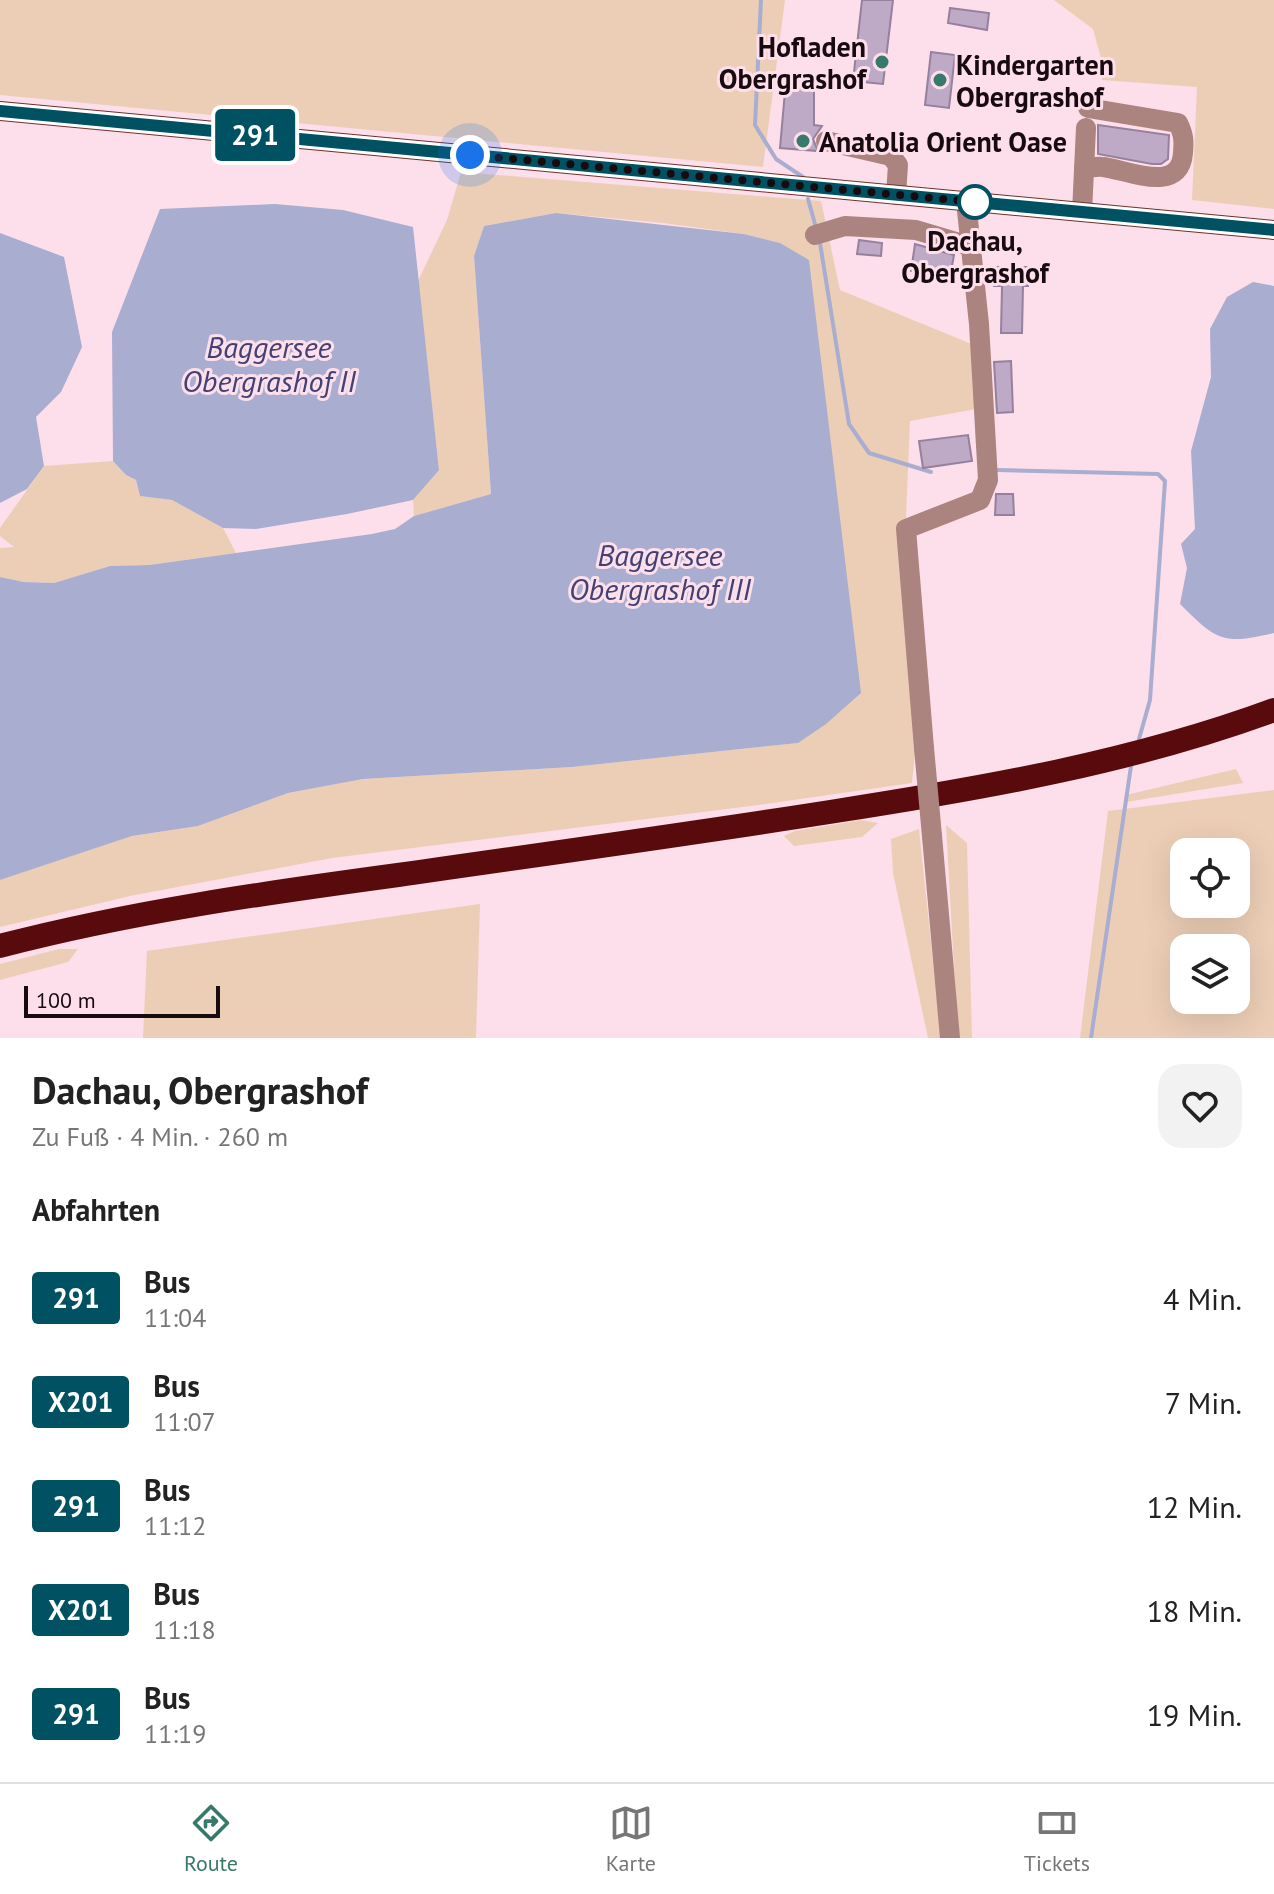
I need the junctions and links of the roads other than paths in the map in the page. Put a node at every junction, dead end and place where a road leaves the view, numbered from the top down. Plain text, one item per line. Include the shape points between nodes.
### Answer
1 (0, 111) edge
2 (826, 141) dead end
3 (1084, 168) junction
4 (896, 195) junction
5 (966, 201) junction
6 (1082, 212) junction
7 (1274, 230) edge
8 (815, 235) dead end
9 (973, 247) junction
10 (1274, 710) edge
11 (0, 946) edge
12 (950, 1038) edge

1 - 4 main road
2 - 4 street via 891,156 898,165
3 - 3 street via 1087,118 1178,123 1184,136 1183,159 1173,174 1157,178
3 - 6 street
4 - 5 main road
5 - 6 main road
5 - 9 street
6 - 7 main road
8 - 9 street via 845,226 916,230
9 - 12 street, bridge via 988,480 980,500 906,529 904,536
10 - 11 highway via 1168,744 988,785 152,913

